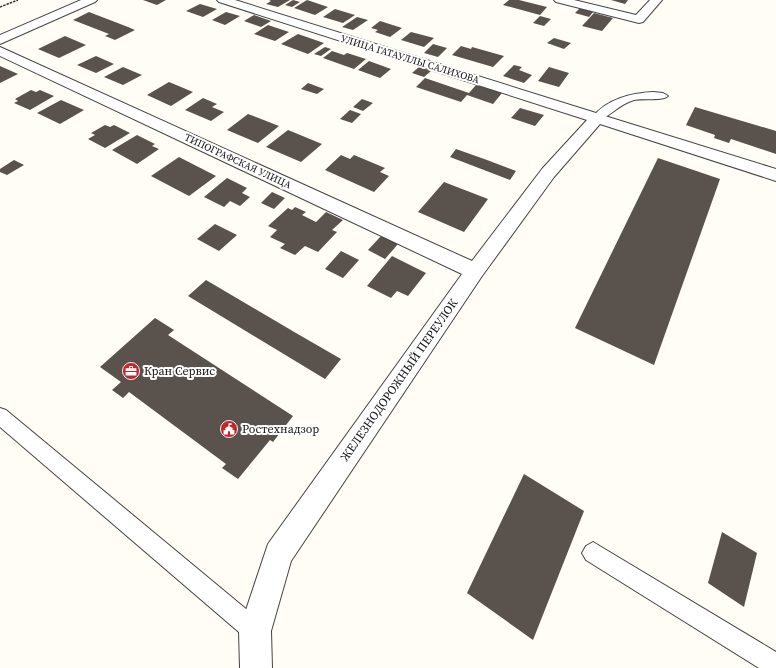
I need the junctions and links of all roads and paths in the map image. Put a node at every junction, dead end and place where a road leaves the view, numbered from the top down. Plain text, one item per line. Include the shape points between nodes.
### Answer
1 (18, 0) edge
2 (91, 0) edge
3 (223, 0) edge
4 (560, 0) edge
5 (656, 0) edge
6 (0, 7) edge
7 (0, 40) edge
8 (0, 51) edge
9 (663, 96) dead end
10 (598, 117) junction
11 (776, 175) edge
12 (475, 271) junction
13 (0, 416) edge
14 (593, 553) dead end
15 (255, 632) junction
16 (776, 665) edge
17 (256, 668) edge

1 - 6 path
2 - 7 street
3 - 10 street, УЛИЦА ГАТАУЛЛЫ САЛИХОВА
4 - 5 street via 639,19
8 - 12 street, ТИПОГРАФСКАЯ УЛИЦА
9 - 10 lane via 646,95 628,99 612,105
10 - 11 street, УЛИЦА ГАТАУЛЛЫ САЛИХОВА
10 - 12 street, ЖЕЛЕЗНОДОРОЖНЫЙ ПЕРЕУЛОК via 548,173
12 - 15 street, ЖЕЛЕЗНОДОРОЖНЫЙ ПЕРЕУЛОК via 278,554
13 - 15 lane
14 - 16 lane
15 - 17 street, ЖЕЛЕЗНОДОРОЖНЫЙ ПЕРЕУЛОК

